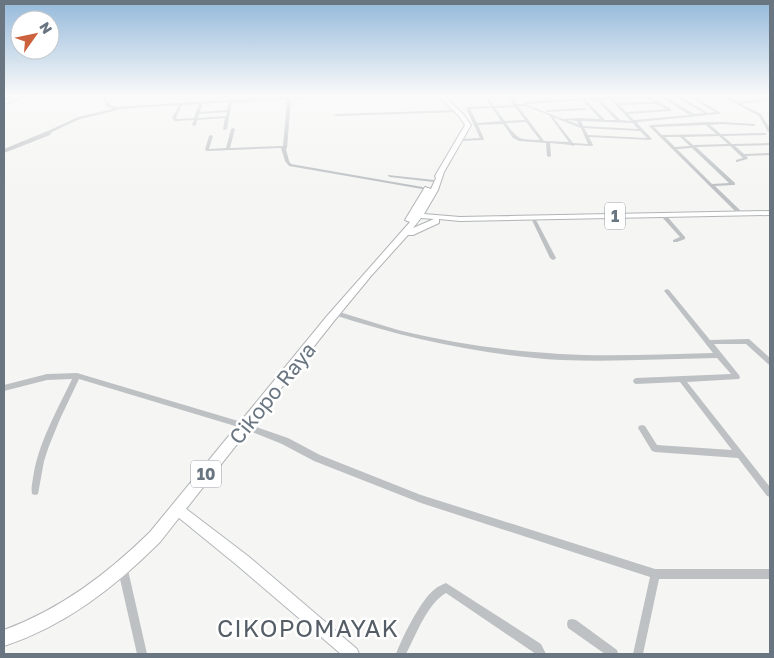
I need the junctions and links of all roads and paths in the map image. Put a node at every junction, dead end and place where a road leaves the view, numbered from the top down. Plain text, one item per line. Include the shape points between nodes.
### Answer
1 (64, 126) edge
2 (226, 126) edge
3 (287, 126) edge
4 (468, 126) edge
5 (477, 126) edge
6 (505, 126) edge
7 (532, 126) edge
8 (558, 126) edge
9 (577, 126) edge
10 (639, 126) edge
11 (656, 126) edge
12 (709, 126) edge
13 (583, 128) junction
14 (225, 129) dead end
15 (233, 129) dead end
16 (644, 131) junction
17 (765, 134) dead end
18 (719, 135) junction
19 (211, 136) dead end
20 (588, 136) junction
21 (662, 136) junction
22 (681, 136) junction
23 (461, 140) junction
24 (546, 143) junction
25 (573, 144) junction
26 (770, 144) edge
27 (730, 145) junction
28 (693, 147) junction
29 (285, 148) junction
30 (674, 148) junction
31 (228, 149) junction
32 (4, 151) edge
33 (769, 154) dead end
34 (742, 155) junction
35 (549, 156) dead end
36 (737, 161) dead end
37 (441, 173) junction
38 (390, 176) dead end
39 (434, 181) junction
40 (712, 185) junction
41 (428, 190) junction
42 (740, 213) junction
43 (770, 213) edge
44 (663, 215) junction
45 (416, 216) junction
46 (533, 218) junction
47 (437, 219) junction
48 (405, 236) junction
49 (675, 240) dead end
50 (553, 258) dead end
51 (373, 269) junction
52 (667, 291) dead end
53 (336, 313) junction
54 (711, 342) junction
55 (720, 355) junction
56 (770, 362) edge
57 (77, 376) junction
58 (682, 380) junction
59 (636, 381) dead end
60 (4, 388) edge
61 (245, 426) junction
62 (642, 428) dead end
63 (740, 454) junction
64 (35, 491) dead end
65 (770, 493) edge
66 (176, 510) junction
67 (123, 570) junction
68 (655, 574) junction
69 (770, 574) edge
70 (572, 624) dead end
71 (4, 638) edge
72 (142, 654) edge
73 (352, 654) edge
74 (402, 654) edge
75 (542, 654) edge
76 (613, 654) edge
77 (638, 654) edge

1 - 32 street
2 - 14 street
3 - 29 street
4 - 23 highway
5 - 23 street via 482,139
6 - 24 street via 516,139
7 - 24 street
8 - 25 street
9 - 13 street
10 - 16 street
11 - 21 street via 651,126
12 - 18 street
13 - 16 street
13 - 20 street
15 - 31 street
16 - 20 street via 650,139
17 - 18 street
18 - 22 street
18 - 27 street
19 - 31 street via 207,150
20 - 25 street via 591,145
21 - 22 street
21 - 30 street
22 - 28 street
23 - 37 highway
24 - 25 street
24 - 35 street
26 - 27 street
27 - 28 street
27 - 34 street
28 - 30 street
28 - 40 street via 733,184
29 - 31 street
29 - 41 street via 286,161 290,164
30 - 40 street
33 - 34 street
34 - 36 street via 747,160
37 - 39 highway
37 - 45 highway
38 - 39 street
39 - 41 highway
40 - 42 street
41 - 45 highway
42 - 43 highway, 1
42 - 44 highway, 1
44 - 46 highway, 1
44 - 49 street via 683,238
45 - 47 highway, 1
45 - 47 highway via 429,215
45 - 48 highway, Cikopo Raya / 10
45 - 51 highway, Cikopo Raya / 10
46 - 47 highway, 1
46 - 50 street
47 - 48 highway
48 - 51 highway, Cikopo Raya / 10
51 - 53 highway, Cikopo Raya / 10
52 - 54 street
53 - 55 street via 420,337 509,354 595,358
53 - 61 highway, Cikopo Raya / 10
54 - 55 street
54 - 56 street via 747,341
55 - 58 street via 737,375 736,378
57 - 60 street via 46,377
57 - 61 street
57 - 64 street via 42,450
58 - 59 street
58 - 63 street
61 - 66 highway, Cikopo Raya / 10
61 - 68 street via 421,499
62 - 63 street via 655,448
63 - 65 street
66 - 67 highway, Cikopo Raya / 10
66 - 73 main road via 243,561
67 - 71 highway, Cikopo Raya / 10 via 61,613
67 - 72 street
68 - 69 street
68 - 77 street
70 - 76 street
74 - 75 street via 431,599 446,588

